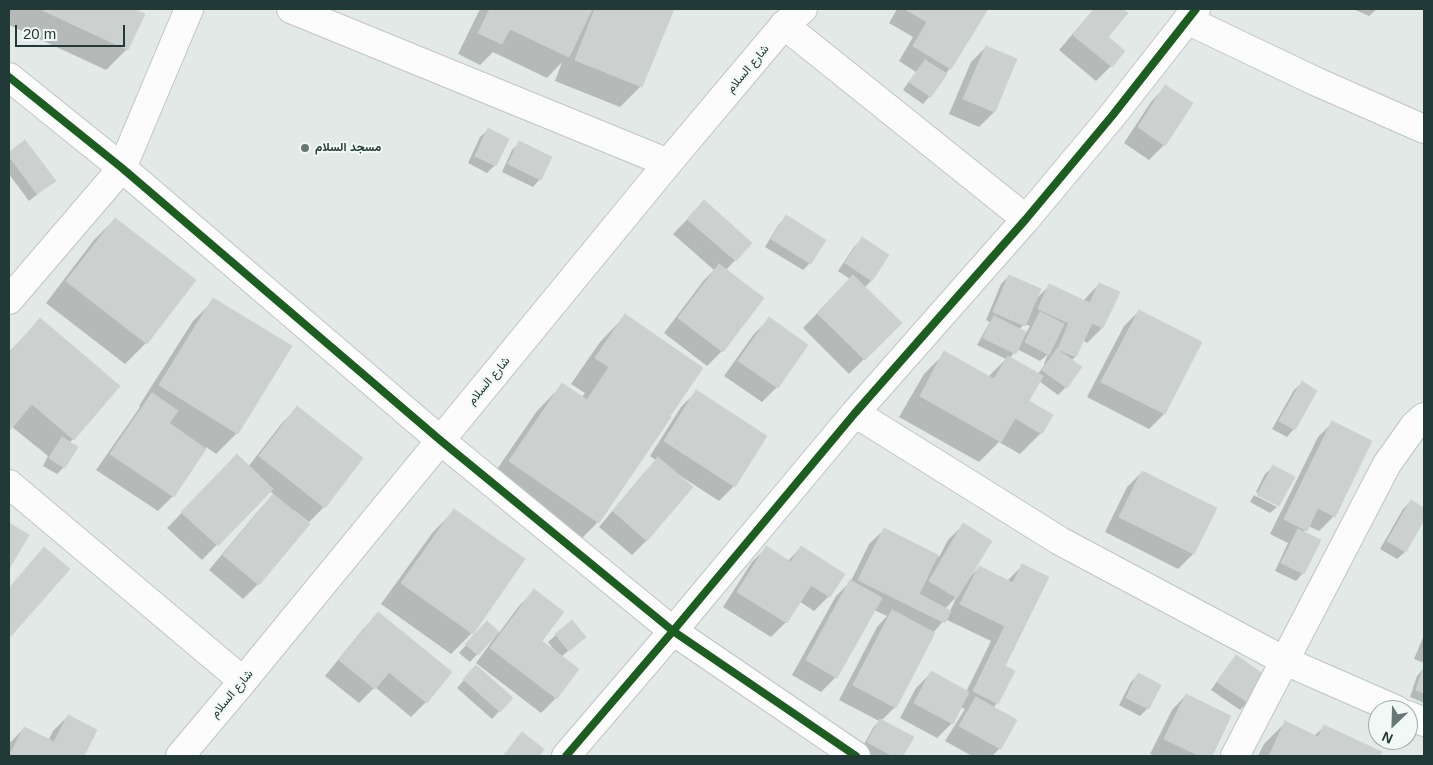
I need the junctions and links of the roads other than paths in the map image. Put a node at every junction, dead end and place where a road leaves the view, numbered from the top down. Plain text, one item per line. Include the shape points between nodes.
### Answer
1 (189, 9) edge
2 (291, 9) edge
3 (1191, 14) edge
4 (794, 17) edge
5 (9, 77) edge
6 (1424, 129) edge
7 (668, 163) junction
8 (122, 168) junction
9 (1026, 219) junction
10 (9, 300) edge
11 (855, 413) junction
12 (1424, 417) edge
13 (440, 440) junction
14 (9, 484) edge
15 (673, 631) junction
16 (1285, 661) junction
17 (243, 681) junction
18 (1374, 700) edge
19 (180, 756) edge
20 (566, 756) edge
21 (856, 756) edge
22 (1235, 756) edge

1 - 8 street
2 - 7 street
3 - 6 street via 1308,78
3 - 9 street
4 - 7 street, شارع السلام
4 - 9 street
5 - 8 street
7 - 13 street, شارع السلام
8 - 10 street
8 - 13 street
9 - 11 street
11 - 15 street
11 - 16 street via 1060,541
12 - 16 street via 1387,464
13 - 15 street
13 - 17 street, شارع السلام
14 - 17 street
15 - 20 street
15 - 21 street
16 - 18 street
16 - 22 street
17 - 19 street, شارع السلام

